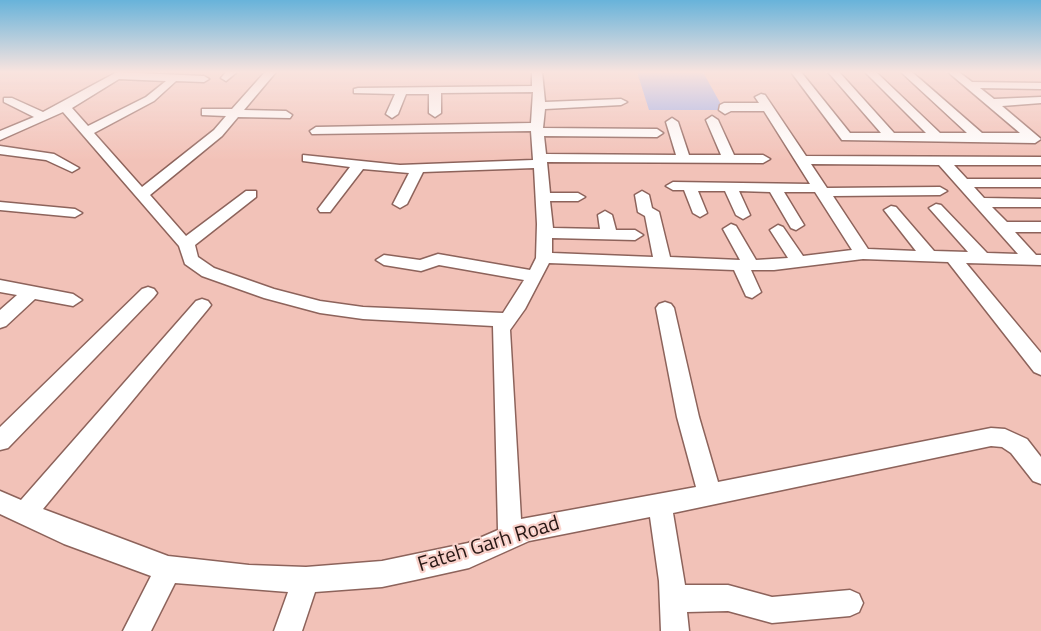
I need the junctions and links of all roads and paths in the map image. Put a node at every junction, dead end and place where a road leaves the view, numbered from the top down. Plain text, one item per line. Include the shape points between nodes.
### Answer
1 (11, 101) edge
2 (74, 101) edge
3 (145, 101) edge
4 (246, 101) edge
5 (397, 101) edge
6 (435, 101) edge
7 (538, 101) edge
8 (566, 101) edge
9 (819, 101) edge
10 (859, 101) edge
11 (900, 101) edge
12 (939, 101) edge
13 (1017, 101) edge
14 (621, 102) dead end
15 (991, 103) joint
16 (65, 107) junction
17 (725, 110) dead end
18 (206, 112) dead end
19 (236, 113) junction
20 (435, 113) dead end
21 (392, 114) dead end
22 (286, 115) dead end
23 (42, 116) junction
24 (712, 120) dead end
25 (672, 122) dead end
26 (1041, 123) edge
27 (1017, 124) junction
28 (537, 129) junction
29 (316, 131) dead end
30 (86, 132) junction
31 (657, 133) dead end
32 (0, 136) edge
33 (891, 137) junction
34 (937, 137) junction
35 (979, 137) junction
36 (1037, 140) edge
37 (0, 150) edge
38 (779, 156) junction
39 (308, 158) dead end
40 (684, 159) junction
41 (729, 159) junction
42 (942, 160) junction
43 (539, 161) junction
44 (1041, 161) edge
45 (359, 165) junction
46 (72, 168) dead end
47 (418, 169) junction
48 (964, 183) junction
49 (1041, 183) edge
50 (673, 186) dead end
51 (690, 187) junction
52 (730, 187) junction
53 (774, 188) junction
54 (821, 190) junction
55 (940, 191) dead end
56 (251, 194) dead end
57 (141, 195) junction
58 (642, 195) dead end
59 (542, 197) junction
60 (578, 197) dead end
61 (981, 202) junction
62 (1041, 203) edge
63 (400, 204) dead end
64 (0, 206) edge
65 (936, 208) dead end
66 (325, 209) dead end
67 (891, 210) dead end
68 (75, 213) dead end
69 (700, 213) dead end
70 (605, 215) dead end
71 (743, 215) dead end
72 (796, 225) dead end
73 (1003, 227) junction
74 (1041, 227) edge
75 (731, 229) dead end
76 (778, 230) dead end
77 (545, 233) junction
78 (609, 235) junction
79 (634, 235) dead end
80 (186, 242) junction
81 (863, 254) junction
82 (930, 257) junction
83 (544, 258) junction
84 (954, 259) junction
85 (384, 260) dead end
86 (983, 260) junction
87 (1036, 260) edge
88 (799, 262) junction
89 (663, 264) junction
90 (746, 265) junction
91 (534, 276) junction
92 (0, 286) edge
93 (31, 292) junction
94 (752, 292) dead end
95 (148, 293) dead end
96 (73, 300) dead end
97 (202, 305) dead end
98 (665, 308) dead end
99 (505, 320) junction
100 (0, 321) edge
101 (1041, 367) edge
102 (0, 441) edge
103 (1041, 474) edge
104 (710, 495) junction
105 (0, 502) edge
106 (660, 504) junction
107 (25, 513) junction
108 (510, 534) junction
109 (168, 569) junction
110 (306, 580) junction
111 (673, 599) junction
112 (850, 603) dead end
113 (137, 631) edge
114 (288, 631) edge
115 (675, 631) edge

1 - 23 street
2 - 16 street
3 - 30 street
4 - 19 street
5 - 21 street
6 - 20 street
7 - 28 street
8 - 14 street
9 - 33 street via 846,137
10 - 33 street
11 - 34 street
12 - 35 street
13 - 15 street
15 - 27 street
16 - 23 street
16 - 30 street
17 - 38 street via 724,107 764,102
18 - 19 street
19 - 22 street
19 - 57 street via 218,133
23 - 32 street
24 - 41 street
25 - 40 street
26 - 27 street
27 - 36 street
28 - 29 street
28 - 31 street
28 - 43 street
30 - 57 street
33 - 34 street
34 - 35 street
35 - 36 street
37 - 46 street via 50,157
38 - 41 street
38 - 42 street
38 - 54 street
39 - 45 street
40 - 41 street
40 - 43 street
42 - 44 street
42 - 48 street
43 - 47 street
43 - 59 street
45 - 47 street
45 - 66 street
47 - 63 street
48 - 49 street
48 - 61 street
50 - 51 street
51 - 52 street
51 - 69 street
52 - 53 street
52 - 71 street
53 - 54 street
53 - 72 street
54 - 55 street
54 - 81 street
56 - 80 street
57 - 80 street
58 - 89 street via 645,212 652,212
59 - 60 street
59 - 77 street
61 - 62 street
61 - 73 street
64 - 68 street
65 - 86 street
67 - 82 street
70 - 78 street
73 - 74 street
73 - 87 street
75 - 90 street
76 - 88 street
77 - 78 street
77 - 83 street
78 - 79 street
80 - 99 street via 191,260 208,272 320,307 363,314
81 - 82 street
81 - 88 street
82 - 84 street
83 - 89 street
83 - 91 street
84 - 86 street
84 - 101 street
85 - 91 street via 422,266 438,259
86 - 87 street
88 - 90 street
89 - 90 street
90 - 94 street
91 - 99 street via 519,305
92 - 93 street
93 - 96 street
93 - 100 street
95 - 102 street
97 - 107 street
98 - 104 street via 688,417
99 - 108 street via 501,329
103 - 104 street, Fateh Garh Road via 1019,446 1005,438 991,437
104 - 106 street, Fateh Garh Road
105 - 107 street, Fateh Garh Road
106 - 108 street, Fateh Garh Road
106 - 111 street
107 - 109 street, Fateh Garh Road
108 - 110 street, Fateh Garh Road via 469,555 440,562 382,574
109 - 110 street, Fateh Garh Road
109 - 113 street
110 - 114 street
111 - 112 street via 728,598 772,609
111 - 115 street

